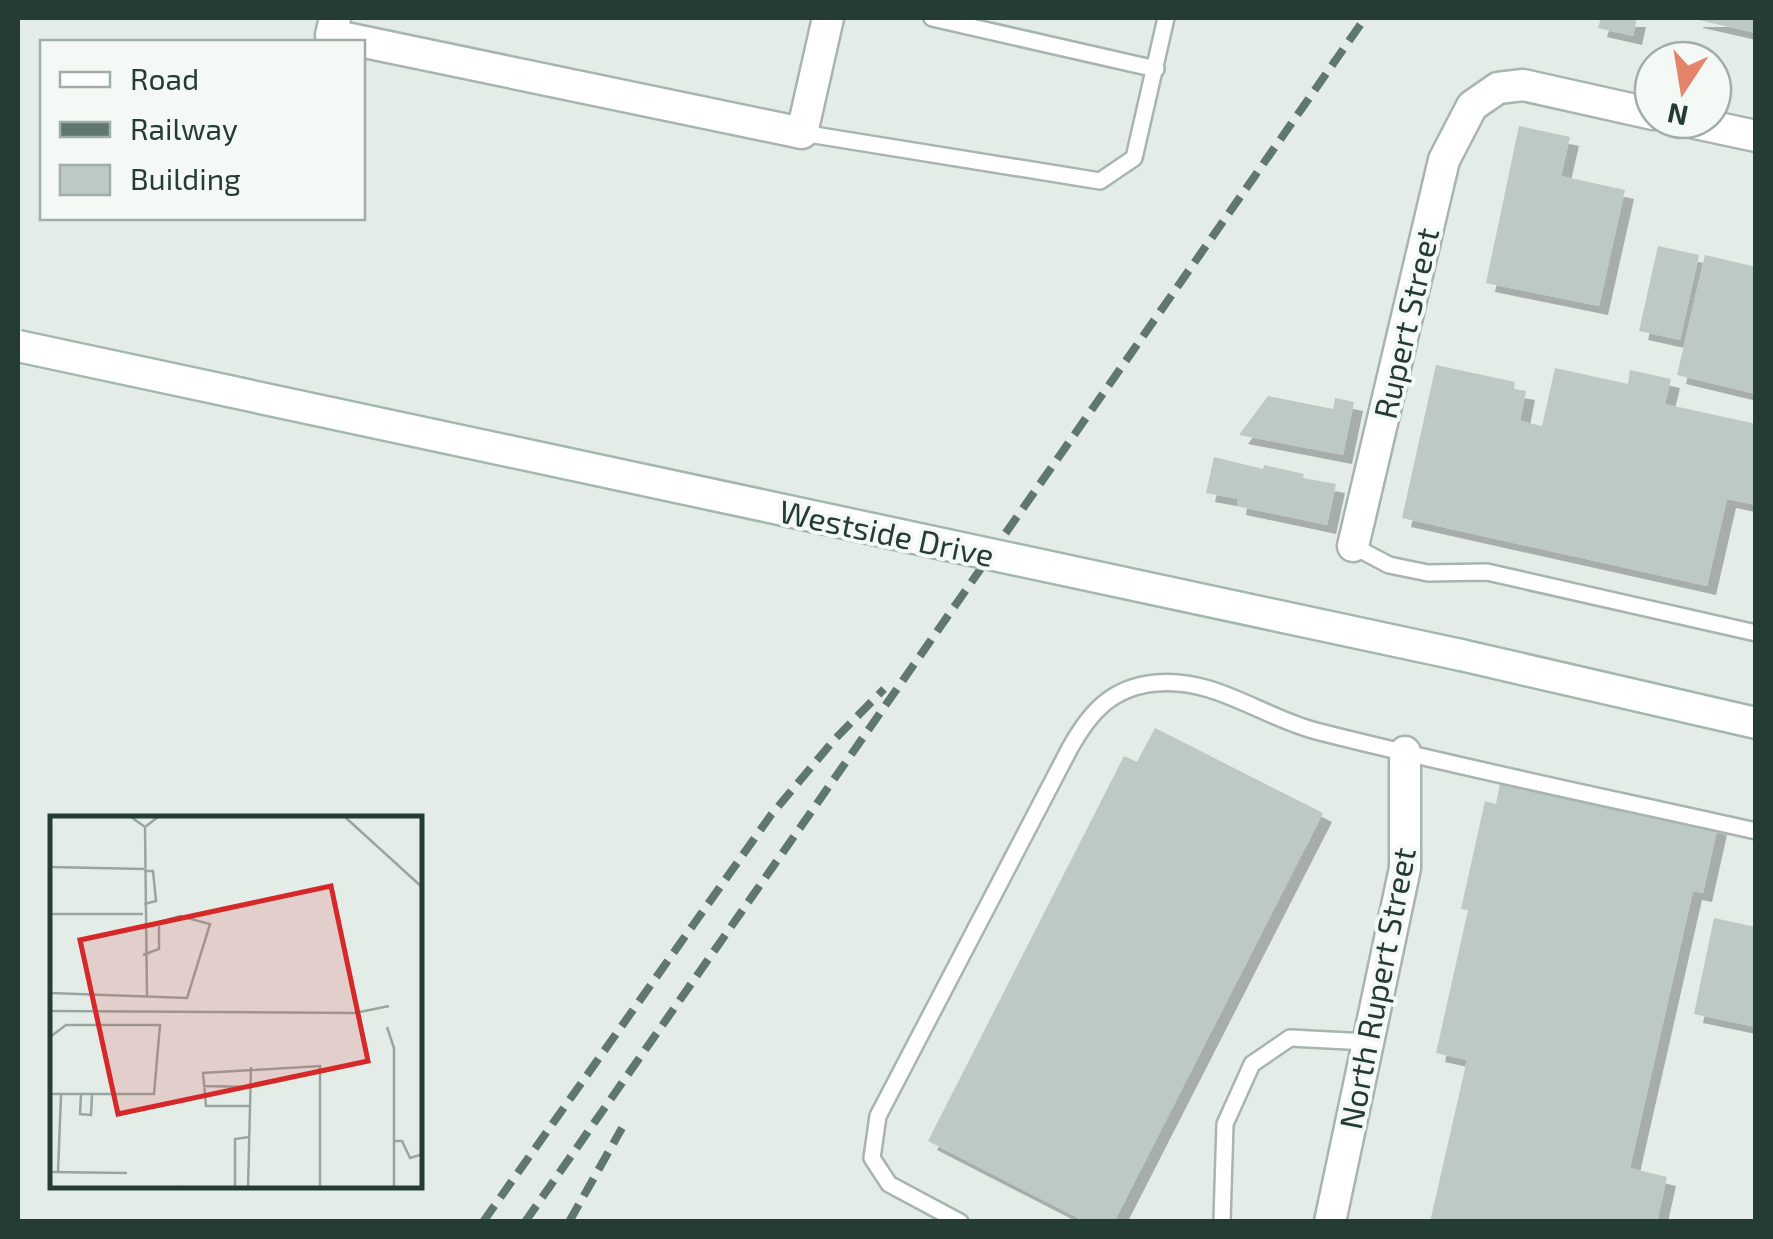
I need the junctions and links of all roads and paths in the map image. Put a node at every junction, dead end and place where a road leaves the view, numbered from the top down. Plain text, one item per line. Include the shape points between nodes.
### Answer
1 (828, 18) edge
2 (932, 18) edge
3 (1166, 18) edge
4 (333, 26) edge
5 (1156, 69) junction
6 (1633, 110) edge
7 (802, 133) junction
8 (18, 346) edge
9 (1353, 546) joint
10 (1756, 633) edge
11 (1756, 723) edge
12 (1405, 752) junction
13 (1756, 831) edge
14 (1368, 1042) junction
15 (1226, 1221) edge
16 (960, 1222) edge
17 (1330, 1222) edge

1 - 7 street
2 - 5 lane
3 - 5 lane
4 - 7 street
5 - 7 lane via 1134,158 1100,181
6 - 9 street, Rupert Street via 1523,85 1498,88 1472,106 1444,160
8 - 11 street, Westside Drive, bridge
9 - 10 lane via 1389,565 1487,572
12 - 13 lane
12 - 14 street, North Rupert Street via 1406,868
12 - 16 lane via 1310,730 1196,687 1160,682 1102,702 1084,722 878,1116 872,1158 888,1184
14 - 15 lane via 1290,1038 1252,1064 1225,1124
14 - 17 street, North Rupert Street

